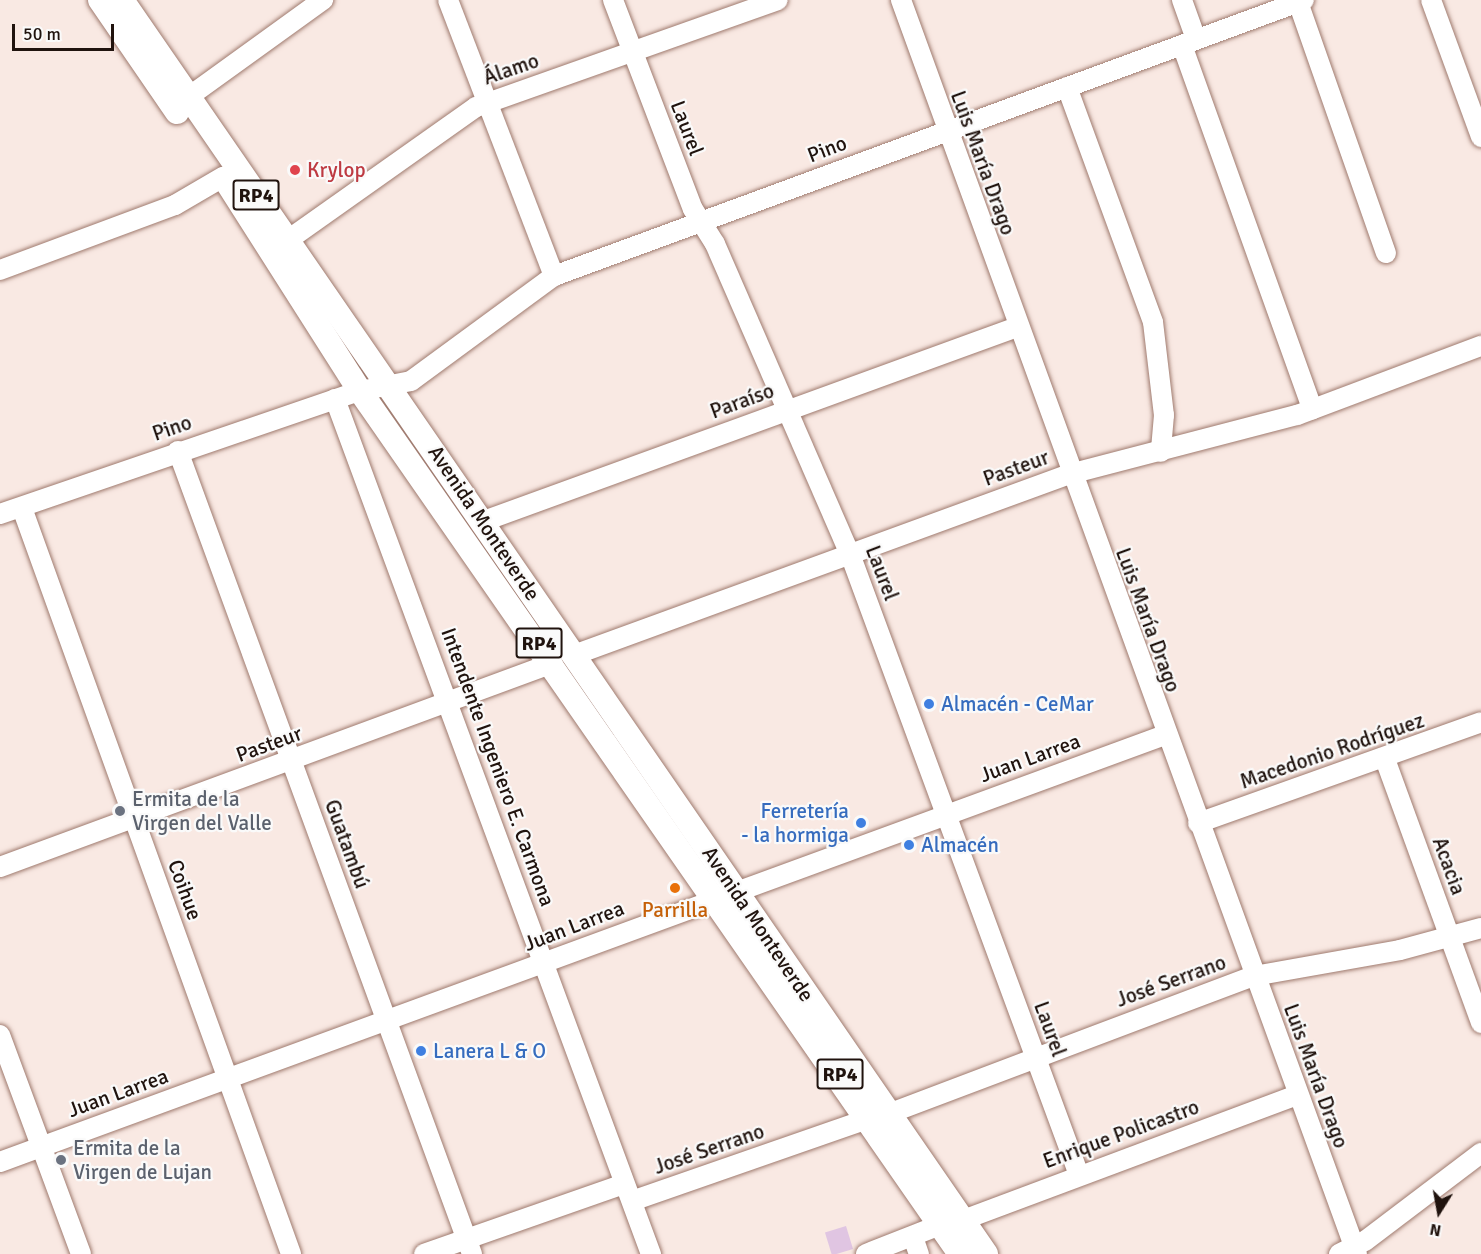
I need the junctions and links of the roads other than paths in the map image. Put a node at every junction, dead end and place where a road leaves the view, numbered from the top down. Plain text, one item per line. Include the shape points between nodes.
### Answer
1 (100, 0) edge
2 (122, 0) edge
3 (322, 0) edge
4 (448, 0) edge
5 (614, 0) edge
6 (778, 0) edge
7 (901, 0) edge
8 (1182, 0) edge
9 (1431, 0) edge
10 (1301, 1) edge
11 (1189, 42) junction
12 (633, 54) junction
13 (1067, 87) junction
14 (187, 98) junction
15 (487, 102) junction
16 (946, 131) junction
17 (1481, 137) edge
18 (223, 177) junction
19 (701, 222) junction
20 (288, 240) junction
21 (1386, 253) dead end
22 (0, 270) edge
23 (554, 276) junction
24 (1017, 327) junction
25 (1481, 346) edge
26 (391, 388) junction
27 (360, 391) junction
28 (335, 399) junction
29 (789, 409) junction
30 (1312, 409) junction
31 (178, 451) junction
32 (1161, 452) junction
33 (1070, 474) junction
34 (22, 508) junction
35 (0, 514) edge
36 (484, 521) junction
37 (850, 555) junction
38 (563, 659) junction
39 (449, 701) junction
40 (1481, 722) edge
41 (1165, 735) junction
42 (1385, 759) junction
43 (291, 762) junction
44 (946, 814) junction
45 (134, 818) junction
46 (1198, 823) junction
47 (0, 867) edge
48 (725, 893) junction
49 (1481, 928) edge
50 (1450, 938) junction
51 (544, 963) junction
52 (1254, 976) junction
53 (386, 1021) junction
54 (1481, 1023) edge
55 (0, 1035) edge
56 (1034, 1057) junction
57 (228, 1078) junction
58 (1297, 1095) junction
59 (879, 1116) junction
60 (41, 1147) junction
61 (1481, 1154) edge
62 (0, 1162) edge
63 (1079, 1175) junction
64 (628, 1192) junction
65 (952, 1223) junction
66 (916, 1245) edge
67 (469, 1247) edge
68 (1350, 1252) edge
69 (81, 1254) edge
70 (291, 1254) edge
71 (424, 1254) edge
72 (651, 1254) edge
73 (866, 1254) edge
74 (960, 1254) edge
75 (986, 1254) edge

1 - 18 main road, Avenida Monteverde / RP4
2 - 14 main road, Avenida Monteverde / RP4
3 - 14 street
4 - 15 street
5 - 12 street, Laurel
6 - 12 street, Álamo
7 - 16 street, Luis María Drago
8 - 11 street
9 - 17 street
10 - 11 street, Pino
10 - 21 street
11 - 13 street, Pino
11 - 30 street
12 - 15 street, Álamo
12 - 19 street, Laurel
13 - 16 street, Pino
13 - 32 street via 1153,322 1164,414
14 - 20 main road, Avenida Monteverde / RP4
15 - 20 street, Álamo
15 - 23 street
16 - 19 street, Pino
16 - 24 street, Luis María Drago
18 - 22 street via 175,205
18 - 27 main road, Avenida Monteverde / RP4
19 - 23 street, Pino
19 - 29 street, Laurel
20 - 26 main road, Avenida Monteverde / RP4
23 - 26 street, Pino via 411,381
24 - 29 street, Paraíso
24 - 33 street, Luis María Drago
25 - 30 street, Pasteur
26 - 27 street, Pino
26 - 36 main road, Avenida Monteverde / RP4
27 - 28 street, Pino
27 - 38 main road, Avenida Monteverde / RP4
28 - 31 street, Pino
28 - 39 street, Intendente Ingeniero E. Carmona
29 - 36 street, Paraíso
29 - 37 street, Laurel
30 - 32 street, Pasteur
31 - 34 street, Pino
31 - 43 street, Guatambú
32 - 33 street, Pasteur
33 - 37 street, Pasteur
33 - 41 street, Luis María Drago
34 - 35 street, Pino
34 - 45 street, Coihue
36 - 38 main road, Avenida Monteverde / RP4
37 - 38 street, Pasteur
37 - 44 street, Laurel
38 - 39 street, Pasteur
38 - 48 main road, Avenida Monteverde / RP4
39 - 43 street, Pasteur
39 - 51 street, Intendente Ingeniero E. Carmona
40 - 42 street, Macedonio Rodríguez
41 - 44 street, Juan Larrea
41 - 46 street, Luis María Drago
42 - 46 street, Macedonio Rodríguez
42 - 50 street, Acacia
43 - 45 street, Pasteur
43 - 53 street, Guatambú
44 - 48 street, Juan Larrea
44 - 56 street, Laurel
45 - 47 street, Pasteur
45 - 57 street, Coihue
46 - 52 street, Luis María Drago
48 - 51 street, Juan Larrea
48 - 59 main road, Avenida Monteverde / RP4
49 - 50 street, José Serrano
50 - 52 street, José Serrano
50 - 54 street, Acacia
51 - 53 street, Juan Larrea
51 - 64 street, Intendente Ingeniero E. Carmona
52 - 56 street, José Serrano
52 - 58 street, Luis María Drago
53 - 57 street, Juan Larrea
53 - 67 street, Guatambú
55 - 60 street
56 - 59 street, José Serrano
56 - 63 street, Laurel
57 - 60 street, Juan Larrea
57 - 70 street, Coihue
58 - 63 street, Enrique Policastro
58 - 68 street, Luis María Drago
59 - 64 street, José Serrano
59 - 65 main road, Avenida Monteverde / RP4
60 - 62 street, Juan Larrea
60 - 69 street
61 - 68 street
63 - 65 street, Enrique Policastro
64 - 67 street, José Serrano
64 - 72 street, Intendente Ingeniero E. Carmona
65 - 66 street, Enrique Policastro
65 - 74 main road, Avenida Monteverde / RP4
65 - 75 main road, Avenida Monteverde / RP4
66 - 73 street, Enrique Policastro
67 - 71 street, José Serrano

